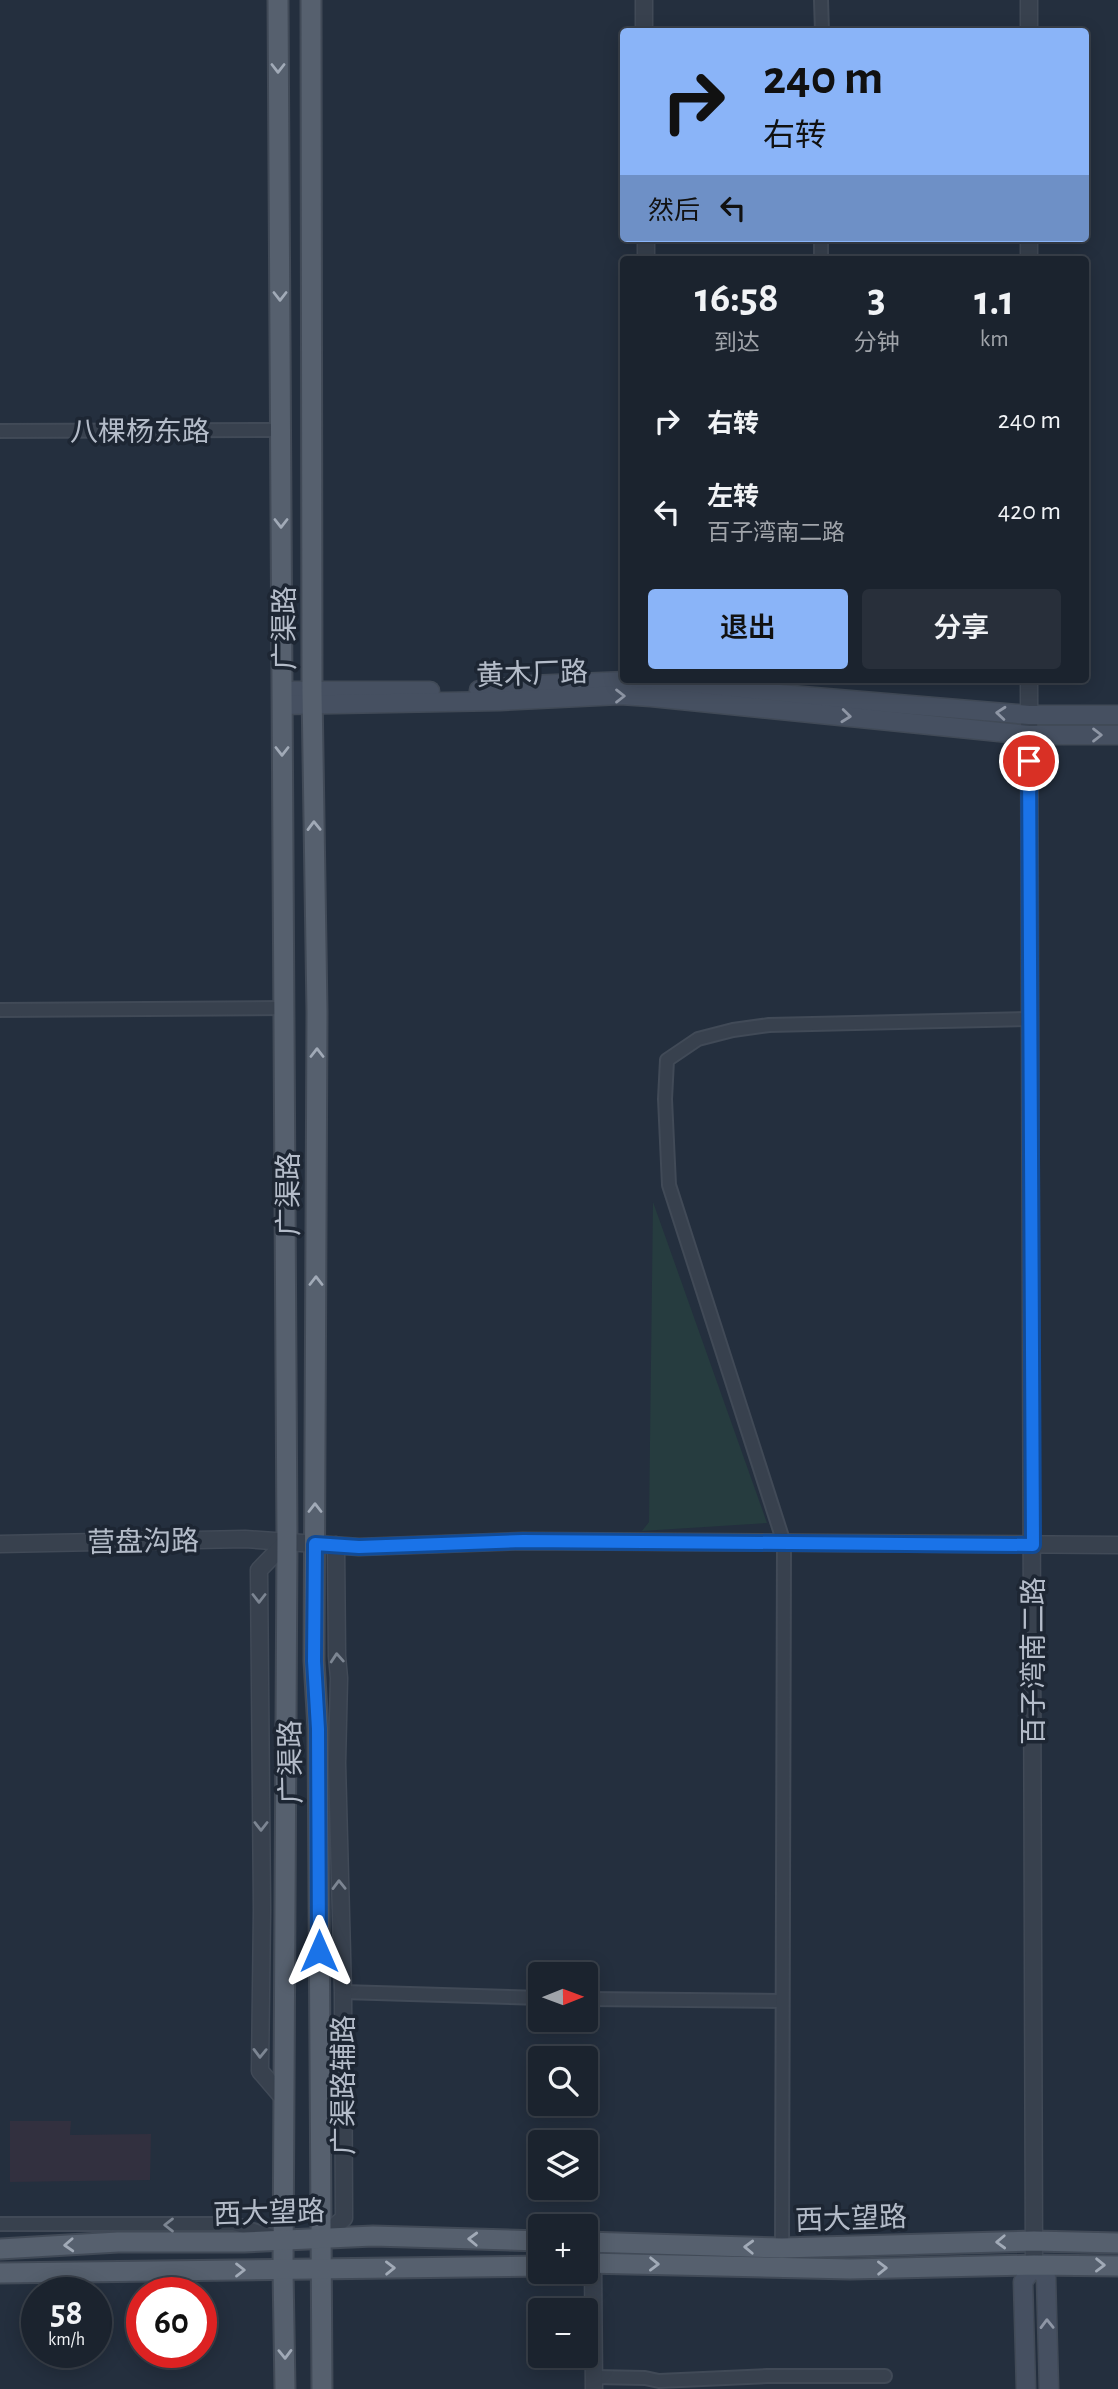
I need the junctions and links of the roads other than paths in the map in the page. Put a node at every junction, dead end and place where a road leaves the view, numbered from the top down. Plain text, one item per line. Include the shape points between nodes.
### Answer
1 (278, 0) edge
2 (311, 0) edge
3 (644, 0) edge
4 (821, 0) edge
5 (1029, 0) edge
6 (644, 28) edge
7 (821, 28) edge
8 (1029, 28) edge
9 (280, 430) junction
10 (0, 432) edge
11 (1029, 683) edge
12 (651, 686) edge
13 (282, 698) junction
14 (312, 698) junction
15 (1029, 715) junction
16 (1118, 716) edge
17 (1029, 735) junction
18 (1118, 735) edge
19 (284, 1008) junction
20 (0, 1010) edge
21 (1030, 1018) junction
22 (287, 1541) junction
23 (784, 1543) junction
24 (0, 1544) edge
25 (315, 1544) junction
26 (335, 1545) junction
27 (1033, 1545) junction
28 (1118, 1545) edge
29 (342, 1992) junction
30 (528, 1998) edge
31 (598, 1999) edge
32 (781, 2001) junction
33 (342, 2027) junction
34 (284, 2099) junction
35 (321, 2118) junction
36 (0, 2224) edge
37 (322, 2238) junction
38 (284, 2240) junction
39 (528, 2241) edge
40 (1034, 2241) junction
41 (598, 2242) edge
42 (1118, 2243) edge
43 (782, 2248) junction
44 (0, 2249) edge
45 (598, 2263) edge
46 (1034, 2264) junction
47 (528, 2266) edge
48 (1118, 2266) edge
49 (284, 2270) junction
50 (322, 2270) junction
51 (0, 2273) edge
52 (591, 2284) edge
53 (885, 2376) dead end
54 (594, 2383) edge
55 (659, 2385) edge
56 (285, 2389) edge
57 (322, 2389) edge
58 (1026, 2389) edge
59 (1049, 2389) edge

1 -> 9 main road, 广渠路
2 - 14 main road, 广渠路
3 - 6 street
4 - 7 street
5 - 8 street
9 - 10 street, 八棵杨东路
9 -> 13 main road, 广渠路
11 - 15 street, 百子湾南二路
12 - 14 main road, 黄木厂路 via 500,701
15 -> 12 main road, 黄木厂路
12 -> 17 main road, 黄木厂路
13 - 14 main road, 黄木厂路
13 -> 19 main road, 广渠路
25 -> 14 main road, 广渠路 via 317,1012
15 - 16 main road, 黄木厂路
15 - 17 street, 百子湾南二路
17 -> 18 main road, 黄木厂路
17 - 21 street, 百子湾南二路
19 - 20 street
19 - 22 main road, 广渠路
21 - 23 street via 769,1025 698,1039 667,1060 669,1185
21 - 27 street, 百子湾南二路
22 - 24 street, 营盘沟路
22 - 25 street, 营盘沟路
22 - 34 main road, 广渠路
22 -> 34 street via 259,1570 260,2071
23 - 26 street, 营盘沟路
23 - 27 street, 营盘沟路
23 - 32 street
25 - 26 street, 营盘沟路
25 - 35 main road, 广渠路
29 -> 26 street, 广渠路辅路
27 - 28 street, 营盘沟路
27 - 40 street, 百子湾南二路
29 - 30 street
29 - 33 street, 广渠路辅路
31 - 32 street
32 - 43 street
33 - 35 street via 332,2060 332,2091
33 - 37 street, 广渠路辅路 via 344,2218
34 - 38 main road, 广渠路
35 - 37 main road, 广渠路
38 -> 36 street via 234,2224
37 - 38 main road, 西大望路
39 -> 37 main road, 西大望路
37 - 50 main road, 广渠路
38 -> 44 main road, 西大望路
38 - 49 main road, 广渠路
40 - 42 main road, 西大望路
40 -> 43 main road, 西大望路
40 - 46 street, 百子湾南二路
43 -> 41 main road, 西大望路
45 -> 46 main road, 西大望路 via 850,2269
46 -> 48 main road, 西大望路
46 - 58 main road via 1023,2282
59 -> 46 main road via 1046,2277
50 -> 47 main road, 西大望路
49 - 50 main road, 西大望路
51 -> 49 main road, 西大望路
49 -> 56 main road, 广渠路
50 - 57 main road, 广渠路
52 - 54 street
53 - 55 street via 767,2376
54 - 55 street via 645,2378

